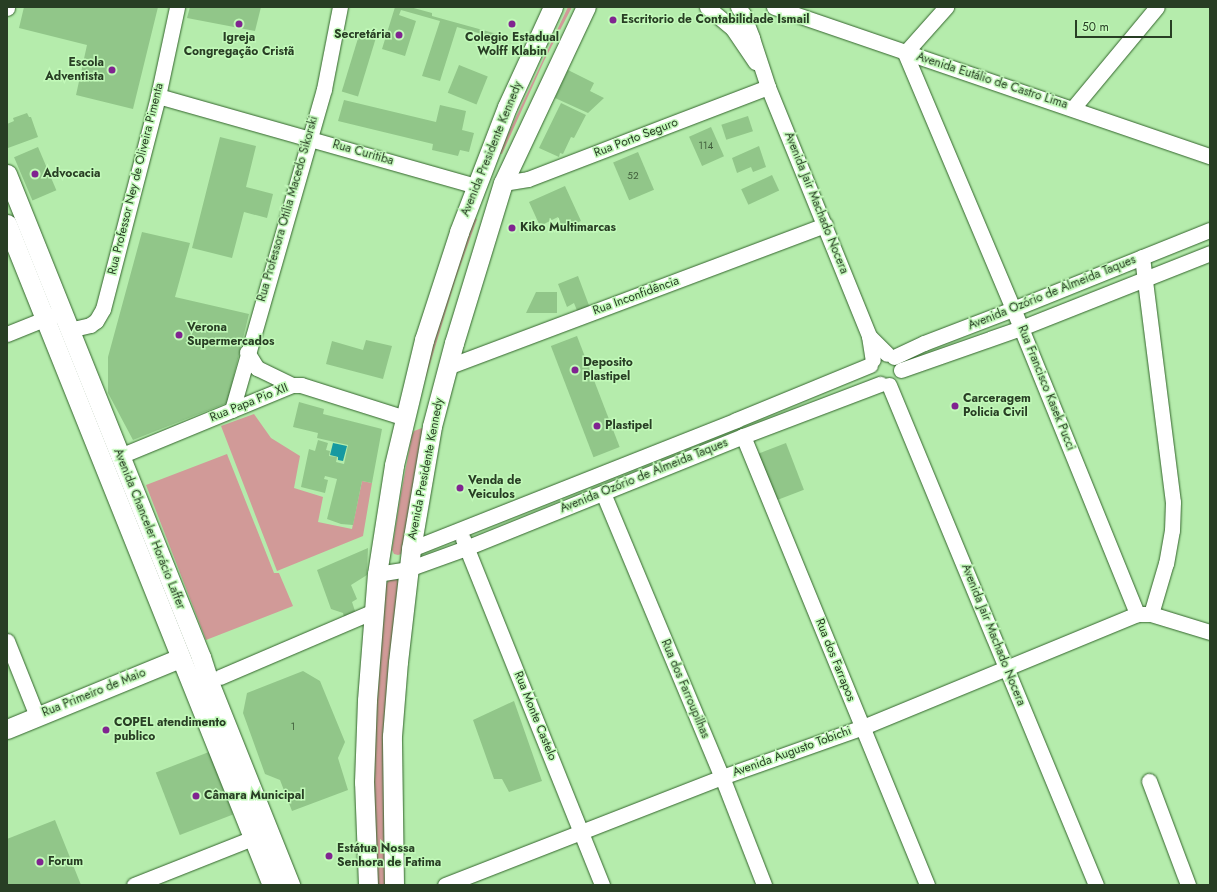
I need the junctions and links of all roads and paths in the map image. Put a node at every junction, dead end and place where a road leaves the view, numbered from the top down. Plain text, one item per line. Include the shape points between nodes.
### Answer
1 (177, 7) edge
2 (340, 7) edge
3 (553, 7) edge
4 (586, 7) edge
5 (738, 7) edge
6 (774, 7) edge
7 (946, 7) edge
8 (1157, 7) edge
9 (708, 8) edge
10 (905, 53) junction
11 (761, 71) junction
12 (768, 87) junction
13 (158, 96) junction
14 (1073, 108) junction
15 (309, 138) junction
16 (1210, 156) edge
17 (7, 174) edge
18 (503, 183) junction
19 (476, 186) junction
20 (7, 224) edge
21 (825, 225) junction
22 (1210, 230) edge
23 (1210, 253) edge
24 (1142, 258) junction
25 (1144, 278) junction
26 (1013, 310) junction
27 (54, 315) junction
28 (1021, 328) junction
29 (70, 330) junction
30 (7, 334) edge
31 (247, 352) junction
32 (885, 361) junction
33 (447, 367) junction
34 (292, 385) junction
35 (884, 385) junction
36 (232, 410) junction
37 (405, 418) junction
38 (743, 436) junction
39 (120, 456) junction
40 (603, 493) junction
41 (459, 529) junction
42 (466, 548) junction
43 (411, 549) junction
44 (408, 570) junction
45 (377, 574) junction
46 (374, 611) junction
47 (1144, 614) junction
48 (1210, 632) edge
49 (7, 640) edge
50 (198, 652) junction
51 (181, 658) junction
52 (1007, 669) junction
53 (220, 677) dead end
54 (37, 716) junction
55 (863, 727) junction
56 (7, 729) edge
57 (722, 777) junction
58 (1149, 781) dead end
59 (581, 832) junction
60 (253, 838) junction
61 (134, 885) edge
62 (272, 885) edge
63 (290, 885) edge
64 (368, 885) edge
65 (394, 885) edge
66 (445, 885) edge
67 (602, 885) edge
68 (764, 885) edge
69 (927, 885) edge
70 (1096, 885) edge
71 (1188, 885) edge

1 - 13 street, Rua Professor Ney de Oliveira Pimenta
2 - 15 street, Rua Professora Otília Macedo Sikorski via 324,89
3 - 19 main road, Avenida Presidente Kennedy
4 - 18 main road, Avenida Presidente Kennedy
5 - 11 street, Avenida Jair Machado Nocera via 752,38
6 - 10 street, Avenida Eutálio de Castro Lima
7 - 10 street
8 - 14 street
9 - 11 street, Avenida Jair Machado Nocera via 733,29
10 - 14 street, Avenida Eutálio de Castro Lima
10 - 26 street, Rua Francisco Kasek Pucci
11 - 12 street, Avenida Jair Machado Nocera
12 - 18 street, Rua Porto Seguro via 528,179
12 - 21 street, Avenida Jair Machado Nocera
13 - 15 street, Rua Curitiba
13 - 29 street, Rua Professor Ney de Oliveira Pimenta via 103,309 96,322
14 - 16 street, Avenida Eutálio de Castro Lima
15 - 19 street, Rua Curitiba
15 - 31 street, Rua Professora Otília Macedo Sikorski
17 - 27 main road, Avenida Chanceler Horácio Laffer
18 - 33 main road, Avenida Presidente Kennedy
19 - 37 main road, Avenida Presidente Kennedy via 424,340
20 - 27 main road, Avenida Chanceler Horácio Laffer
21 - 32 street, Avenida Jair Machado Nocera via 869,336
21 - 33 street, Rua Inconfidência
22 - 24 street, Avenida Ozório de Almeida Taques
23 - 25 street, Avenida Ozório de Almeida Taques
24 - 25 street
24 - 26 street, Avenida Ozório de Almeida Taques
25 - 28 street, Avenida Ozório de Almeida Taques
25 - 47 street via 1173,502 1172,530 1166,563
26 - 28 street, Rua Francisco Kasek Pucci
26 - 32 street, Avenida Ozório de Almeida Taques via 924,343
27 - 29 main road, Avenida Chanceler Horácio Laffer
27 - 30 street
27 - 51 main road, Avenida Chanceler Horácio Laffer
28 - 32 street, Avenida Ozório de Almeida Taques
28 - 47 street, Rua Francisco Kasek Pucci
29 - 39 main road, Avenida Chanceler Horácio Laffer
31 - 34 street via 257,368
31 - 36 street, Rua Professora Otília Macedo Sikorski
32 - 35 street, Avenida Jair Machado Nocera via 871,376
32 - 35 street via 898,378
32 - 41 street, Avenida Ozório de Almeida Taques
33 - 43 main road, Avenida Presidente Kennedy via 432,426
34 - 36 street, Rua Papa Pio XII
34 - 37 street, Rua Papa Pio XII via 301,385
35 - 38 street, Avenida Ozório de Almeida Taques
35 - 52 street, Avenida Jair Machado Nocera
36 - 39 street, Rua Papa Pio XII
37 - 45 main road, Avenida Presidente Kennedy via 394,465
38 - 40 street, Avenida Ozório de Almeida Taques
38 - 55 street, Rua dos Farrapos
39 - 50 main road, Avenida Chanceler Horácio Laffer
40 - 42 street, Avenida Ozório de Almeida Taques
40 - 57 street, Rua dos Farroupilhas
41 - 42 street, Rua Monte Castelo
41 - 43 street, Avenida Ozório de Almeida Taques
42 - 44 street, Avenida Ozório de Almeida Taques
42 - 59 street, Rua Monte Castelo
43 - 44 main road, Avenida Presidente Kennedy
44 - 45 street, Avenida Ozório de Almeida Taques
44 - 65 main road, Avenida Presidente Kennedy via 392,736
45 - 46 main road, Avenida Presidente Kennedy
46 - 53 street
46 - 64 main road, Avenida Presidente Kennedy via 364,782
47 - 48 street
47 - 52 street, Avenida Augusto Tobichi
49 - 54 street
50 - 51 main road, Rua Primeiro de Maio via 196,663 190,665
50 - 63 main road, Avenida Chanceler Horácio Laffer
51 - 54 main road, Rua Primeiro de Maio
51 - 60 main road, Avenida Chanceler Horácio Laffer
52 - 55 street, Avenida Augusto Tobichi
52 - 70 street, Avenida Jair Machado Nocera
54 - 56 main road, Rua Primeiro de Maio
55 - 57 street, Avenida Augusto Tobichi
55 - 69 street, Rua dos Farrapos
57 - 59 street, Avenida Augusto Tobichi
57 - 68 street, Rua dos Farroupilhas
58 - 71 street
59 - 66 street, Avenida Augusto Tobichi
59 - 67 street, Rua Monte Castelo
60 - 61 street
60 - 62 main road, Avenida Chanceler Horácio Laffer

